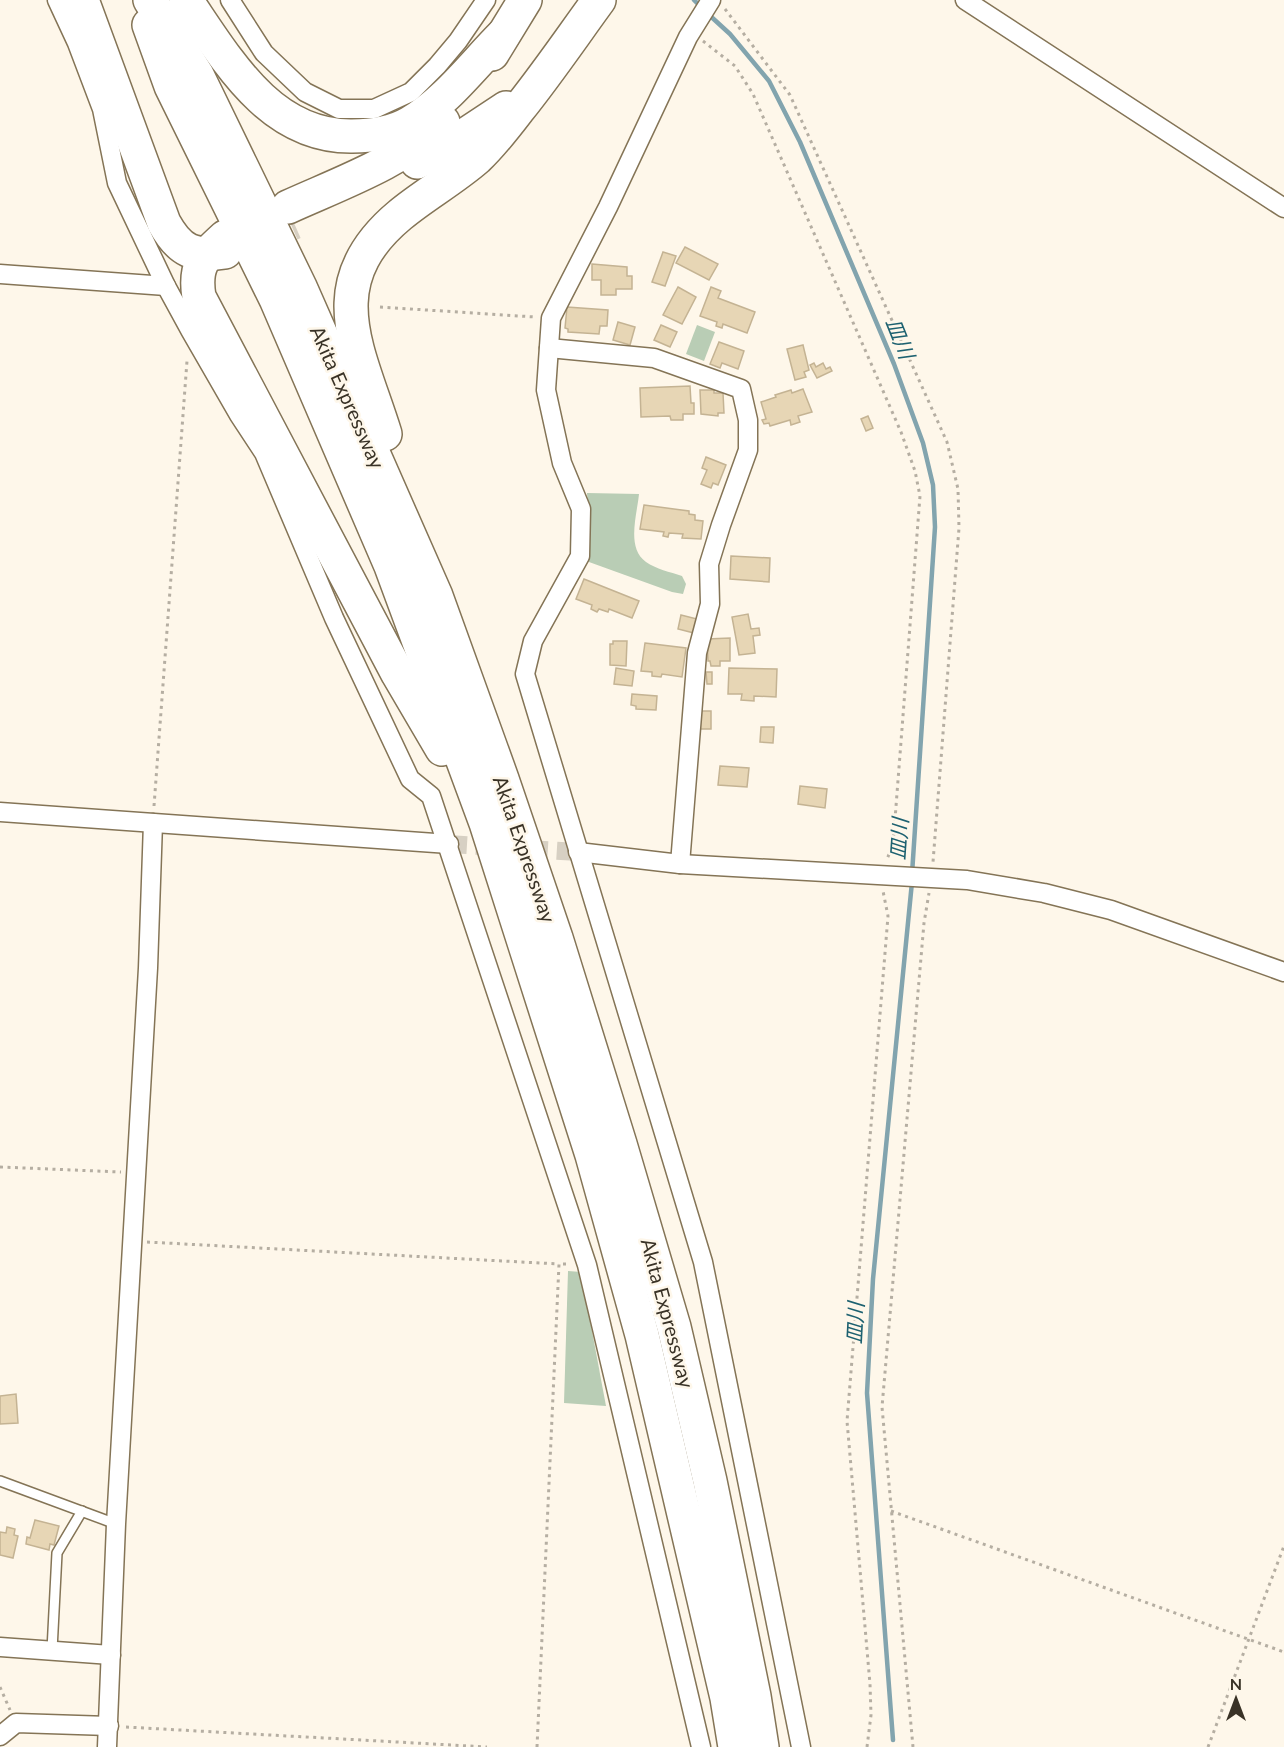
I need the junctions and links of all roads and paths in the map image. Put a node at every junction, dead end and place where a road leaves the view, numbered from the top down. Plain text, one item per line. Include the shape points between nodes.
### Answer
1 (57, 0) edge
2 (82, 0) edge
3 (140, 0) edge
4 (150, 0) edge
5 (186, 0) edge
6 (230, 0) edge
7 (486, 0) edge
8 (525, 0) edge
9 (599, 0) edge
10 (965, 0) edge
11 (716, 3) edge
12 (503, 34) junction
13 (537, 86) junction
14 (1284, 208) edge
15 (0, 274) edge
16 (166, 286) junction
17 (380, 307) dead end
18 (552, 318) junction
19 (190, 330) junction
20 (549, 348) junction
21 (436, 596) junction
22 (0, 812) edge
23 (153, 823) junction
24 (486, 823) junction
25 (449, 844) junction
26 (578, 852) junction
27 (680, 864) junction
28 (927, 878) junction
29 (1284, 972) edge
30 (0, 1167) edge
31 (136, 1173) junction
32 (132, 1241) junction
33 (559, 1263) junction
34 (587, 1265) junction
35 (0, 1481) edge
36 (82, 1511) junction
37 (891, 1511) junction
38 (116, 1524) junction
39 (1284, 1546) edge
40 (1248, 1640) junction
41 (0, 1647) edge
42 (52, 1650) junction
43 (1284, 1653) edge
44 (111, 1654) junction
45 (0, 1687) edge
46 (16, 1723) junction
47 (108, 1726) junction
48 (0, 1736) edge
49 (107, 1747) edge
50 (487, 1747) edge
51 (537, 1747) edge
52 (701, 1747) edge
53 (735, 1747) edge
54 (762, 1747) edge
55 (801, 1747) edge
56 (913, 1747) edge
57 (1208, 1747) edge

1 - 16 street via 102,109 117,183
2 - 24 highway via 164,223 173,238 187,249 221,248 199,268 199,297 398,674
3 - 24 highway, Akita Expressway via 171,86 276,299 391,566
4 - 21 highway, Akita Expressway via 197,75 300,287
5 - 12 highway via 233,69 271,108 321,133 346,136 367,136 409,123 433,106
6 - 7 street via 264,53 305,92 339,109 374,109 411,92 437,66
8 - 12 highway
9 - 13 highway
10 - 14 street
11 - 18 street via 688,37
11 - 28 path via 790,95 947,442 955,470 959,528
12 - 13 highway via 458,107 420,141 291,215 450,145
13 - 21 highway via 476,159 382,232 356,272 351,295 352,334
15 - 16 street
16 - 19 street
17 - 18 path
18 - 20 street
19 - 23 path
19 - 25 street via 264,453 334,618 400,758 410,779 431,796
20 - 26 street via 546,390 562,463 581,509 580,556 533,640 525,674
20 - 27 street via 654,358 741,389 748,420 748,450 709,564 710,604 697,654
21 - 54 highway, Akita Expressway via 556,938 674,1327 710,1481
22 - 23 street
23 - 25 street
23 - 31 street
24 - 53 highway, Akita Expressway via 592,1155 642,1335
25 - 34 street
26 - 27 street
26 - 55 street via 703,1262
27 - 28 street
28 - 29 street via 967,879 1111,910
28 - 37 path via 882,1407
30 - 31 path
31 - 32 street
32 - 33 path
32 - 38 street
33 - 34 path
33 - 51 path
34 - 52 street
35 - 36 lane
36 - 38 lane
36 - 42 lane via 57,1553
37 - 40 path
37 - 56 path
38 - 44 street
39 - 40 path
40 - 43 path
40 - 57 path
41 - 42 street
42 - 44 street
44 - 47 street
45 - 46 path
46 - 47 street
46 - 48 street
47 - 49 street
47 - 50 path

